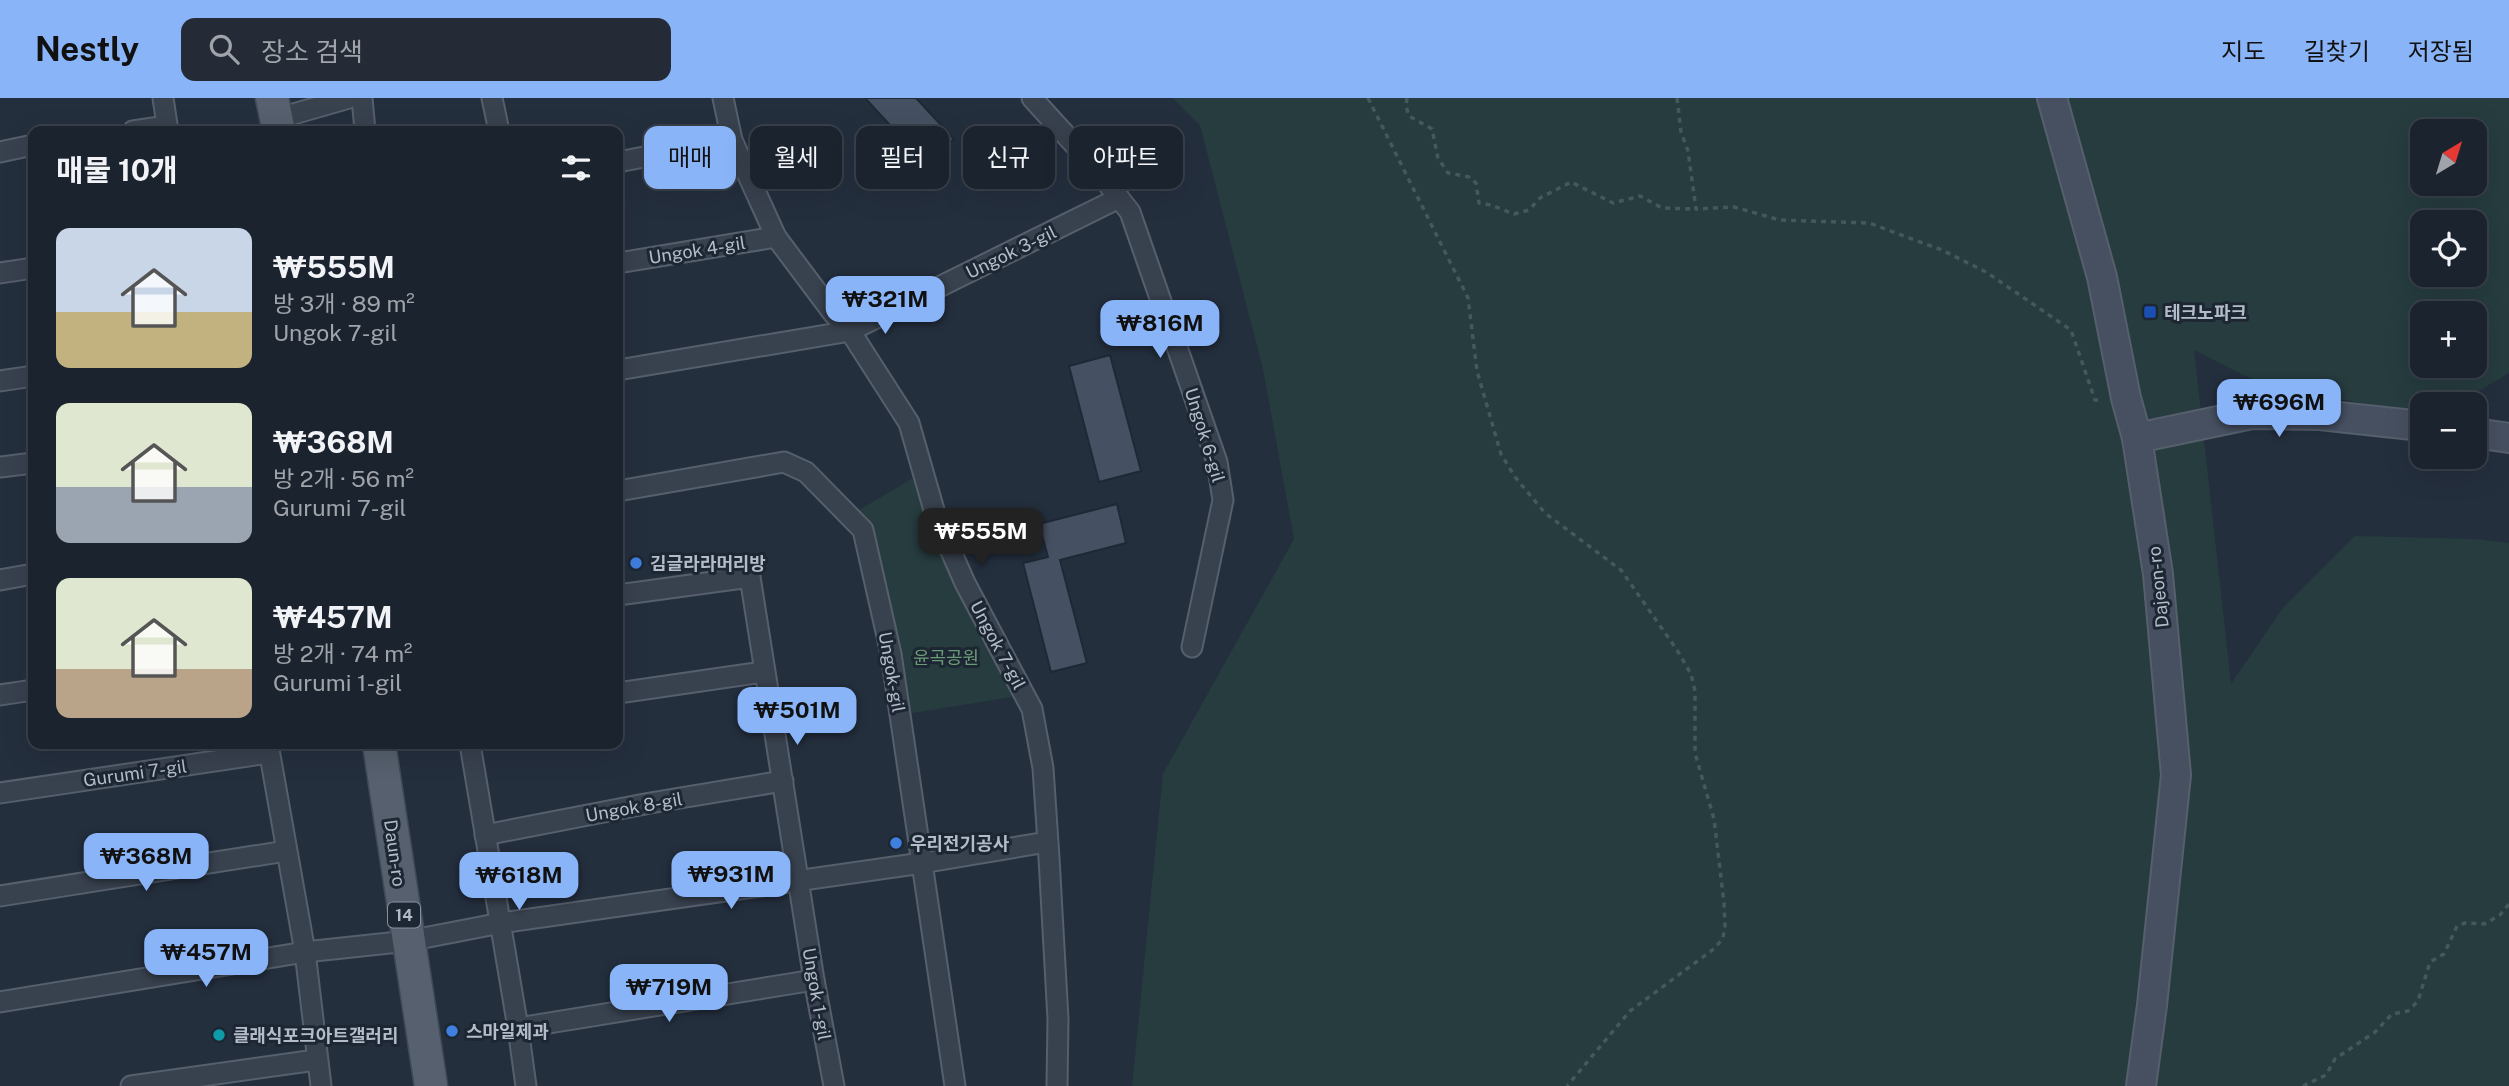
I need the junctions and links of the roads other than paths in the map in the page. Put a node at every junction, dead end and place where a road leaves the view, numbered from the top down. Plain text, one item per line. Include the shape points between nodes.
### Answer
1 (163, 98) edge
2 (349, 98) edge
3 (362, 98) edge
4 (492, 98) edge
5 (723, 98) edge
6 (1032, 98) edge
7 (2052, 98) edge
8 (276, 116) edge
9 (167, 126) edge
10 (365, 126) edge
11 (498, 126) edge
12 (729, 126) edge
13 (28, 146) edge
14 (736, 149) edge
15 (0, 152) edge
16 (644, 157) edge
17 (623, 161) edge
18 (1119, 198) junction
19 (776, 237) junction
20 (623, 262) edge
21 (28, 269) edge
22 (0, 273) edge
23 (850, 331) junction
24 (623, 369) edge
25 (28, 377) edge
26 (0, 381) edge
27 (2410, 425) edge
28 (2487, 435) edge
29 (2137, 438) junction
30 (2509, 438) edge
31 (28, 464) edge
32 (0, 467) edge
33 (623, 490) edge
34 (28, 574) edge
35 (0, 580) edge
36 (623, 594) edge
37 (1192, 646) dead end
38 (763, 672) junction
39 (28, 691) edge
40 (623, 692) edge
41 (0, 695) edge
42 (263, 749) edge
43 (269, 749) edge
44 (380, 749) edge
45 (471, 749) edge
46 (783, 781) junction
47 (0, 793) edge
48 (485, 835) junction
49 (1047, 842) junction
50 (286, 851) junction
51 (922, 863) junction
52 (799, 881) junction
53 (0, 896) edge
54 (500, 923) junction
55 (408, 941) junction
56 (305, 952) junction
57 (814, 980) junction
58 (0, 1002) edge
59 (518, 1028) junction
60 (316, 1059) junction
61 (131, 1086) edge
62 (321, 1086) edge
63 (431, 1086) edge
64 (526, 1086) edge
65 (834, 1086) edge
66 (954, 1086) edge
67 (1057, 1086) edge
68 (2141, 1086) edge

1 - 9 street
2 - 8 street
3 - 10 street
4 - 11 street
5 - 12 street, Ungok 7-gil
6 - 18 street, Ungok 6-gil
7 - 29 main road, Dajeon-ro via 2102,277
13 - 15 street
14 - 19 street, Ungok 7-gil
16 - 17 street
18 - 23 street, Ungok 3-gil
18 - 37 street, Ungok 6-gil via 1130,212 1217,462 1223,500
19 - 20 street, Ungok 4-gil
19 - 23 street, Ungok 7-gil
21 - 22 street
23 - 24 street, Ungok 3-gil
23 - 49 street, Ungok 7-gil via 909,423 936,517 965,583 1032,709
25 - 26 street
27 - 29 main road via 2320,415 2252,414
28 - 30 main road
29 - 68 main road, Dajeon-ro via 2158,574 2176,775
31 - 32 street
33 - 51 street, Ungok-gil via 784,462 806,472 863,530 891,654
34 - 35 street
36 - 38 street, Ungok 1-gil via 750,577
38 - 40 street
38 - 46 street, Ungok 1-gil
39 - 41 street
42 - 47 street, Gurumi 7-gil
43 - 50 street, Gurumi 7-gil
44 - 55 main road, Daun-ro / 14
45 - 48 street
46 - 48 street, Ungok 8-gil
46 - 52 street, Ungok 1-gil
48 - 54 street
49 - 51 street
49 - 67 street, Ungok 7-gil via 1058,1019
50 - 53 street
50 - 56 street, Gurumi 7-gil
51 - 52 street
51 - 66 street, Ungok-gil
52 - 54 street
52 - 57 street, Ungok 1-gil
54 - 55 street
54 - 59 street
55 - 56 street
55 - 63 main road, Daun-ro / 14
56 - 58 street
56 - 60 street, Gurumi 7-gil
57 - 59 street
57 - 65 street, Ungok 1-gil
59 - 64 street
60 - 61 street
60 - 62 street, Gurumi 7-gil

